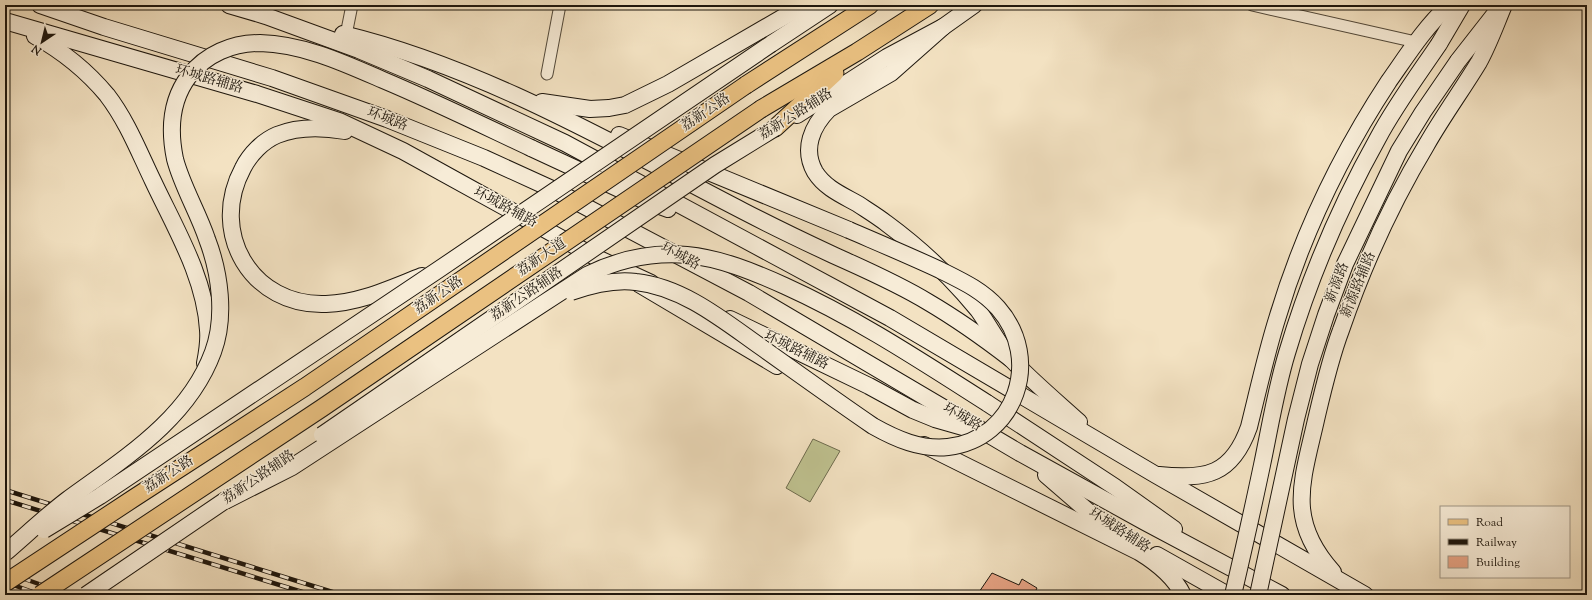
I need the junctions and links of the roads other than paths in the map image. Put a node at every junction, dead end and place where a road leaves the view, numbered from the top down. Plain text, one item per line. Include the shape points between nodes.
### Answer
1 (40, 5) edge
2 (229, 5) edge
3 (352, 5) edge
4 (560, 5) edge
5 (804, 5) edge
6 (830, 5) edge
7 (870, 5) edge
8 (930, 5) edge
9 (974, 5) edge
10 (1252, 5) edge
11 (1449, 5) edge
12 (1462, 5) edge
13 (1502, 5) edge
14 (266, 16) junction
15 (5, 21) edge
16 (943, 27) junction
17 (346, 35) junction
18 (1416, 42) junction
19 (857, 52) junction
20 (547, 74) dead end
21 (504, 91) junction
22 (538, 102) junction
23 (775, 128) junction
24 (403, 151) junction
25 (728, 231) junction
26 (597, 258) junction
27 (438, 270) junction
28 (550, 300) junction
29 (1011, 359) junction
30 (200, 380) junction
31 (322, 408) joint
32 (991, 435) junction
33 (1103, 444) junction
34 (1020, 453) junction
35 (1156, 475) junction
36 (225, 501) junction
37 (5, 553) edge
38 (1213, 558) junction
39 (1341, 581) junction
40 (5, 583) edge
41 (40, 595) edge
42 (86, 595) edge
43 (1183, 595) edge
44 (1228, 595) edge
45 (1233, 595) edge
46 (1258, 595) edge
47 (1282, 595) edge
48 (1365, 595) edge

1 - 32 main road, 环城路 via 272,78 387,119 484,158 552,189 748,293
2 - 14 main road
3 - 17 street
4 - 20 street
5 - 22 main road via 675,80 625,105 590,109
6 - 27 main road, bridge
7 - 40 main road, 荔新公路, bridge via 746,85 305,387
8 - 19 main road
9 - 16 main road, 荔新公路辅路
10 - 18 street
11 - 18 main road
12 - 45 main road, 新源路, bridge via 1378,138 1324,250 1287,354
13 - 39 main road, 新源路辅路 via 1479,61 1427,144 1393,207 1361,276 1340,331 1304,473 1301,497 1303,519 1310,540 1324,562
13 - 46 main road, 新源路, bridge via 1458,61 1399,151 1345,264 1310,364
14 - 17 main road
14 - 25 main road via 359,50 442,85 565,143
15 - 24 main road, 环城路辅路 via 257,94 339,121
15 - 30 main road, bridge via 40,39 70,59 95,82 119,112 189,260 203,300 208,331
16 - 23 main road, 荔新公路辅路 via 887,57
16 - 29 main road via 891,73 829,109 810,138 810,160 821,180 829,188 885,223 932,261 977,310
17 - 21 main road via 386,46
18 - 35 main road via 1378,98 1315,216 1276,319 1243,443 1236,454 1216,471 1204,475 1178,477
19 - 23 main road
19 - 31 main road, 荔新大道, bridge via 761,109
21 - 22 main road
21 - 29 main road via 573,122 773,226 927,301
22 - 28 main road, bridge via 920,260 977,289 999,309 1015,334 1021,360 1020,376 1013,401 988,430 959,445 933,448 920,446 888,434 857,415 712,313 676,293 636,282 611,282
23 - 36 main road, 荔新公路辅路, bridge via 715,165
24 - 26 main road, 环城路辅路
24 - 27 main road, bridge via 328,128 293,130 276,135 254,152 235,185 230,204 233,239 244,263 263,284 296,302 327,304 370,297
25 - 30 main road, bridge via 641,199 461,114 348,65 296,48 258,43 218,51 195,68 179,93 174,105 171,131 176,162 212,253 219,287 218,336
25 - 33 main road via 890,318
26 - 32 main road, 环城路辅路 via 869,386 913,410
26 - 43 main road via 814,387 957,462 1139,552 1168,574
27 - 37 main road, bridge via 100,496
28 - 36 main road, bridge via 292,467
28 - 38 main road, bridge via 587,275 632,258 668,254 688,255 707,258 751,272 836,311 886,339 1144,506
29 - 33 main road
30 - 37 main road, bridge via 163,426 64,502
31 - 41 main road, 荔新公路, bridge
32 - 34 main road, 环城路
33 - 35 main road
34 - 38 main road, 环城路
34 - 44 main road, 环城路辅路 via 1110,527
35 - 39 main road
36 - 42 main road, 荔新公路辅路, bridge
38 - 47 main road, 环城路
39 - 48 main road

